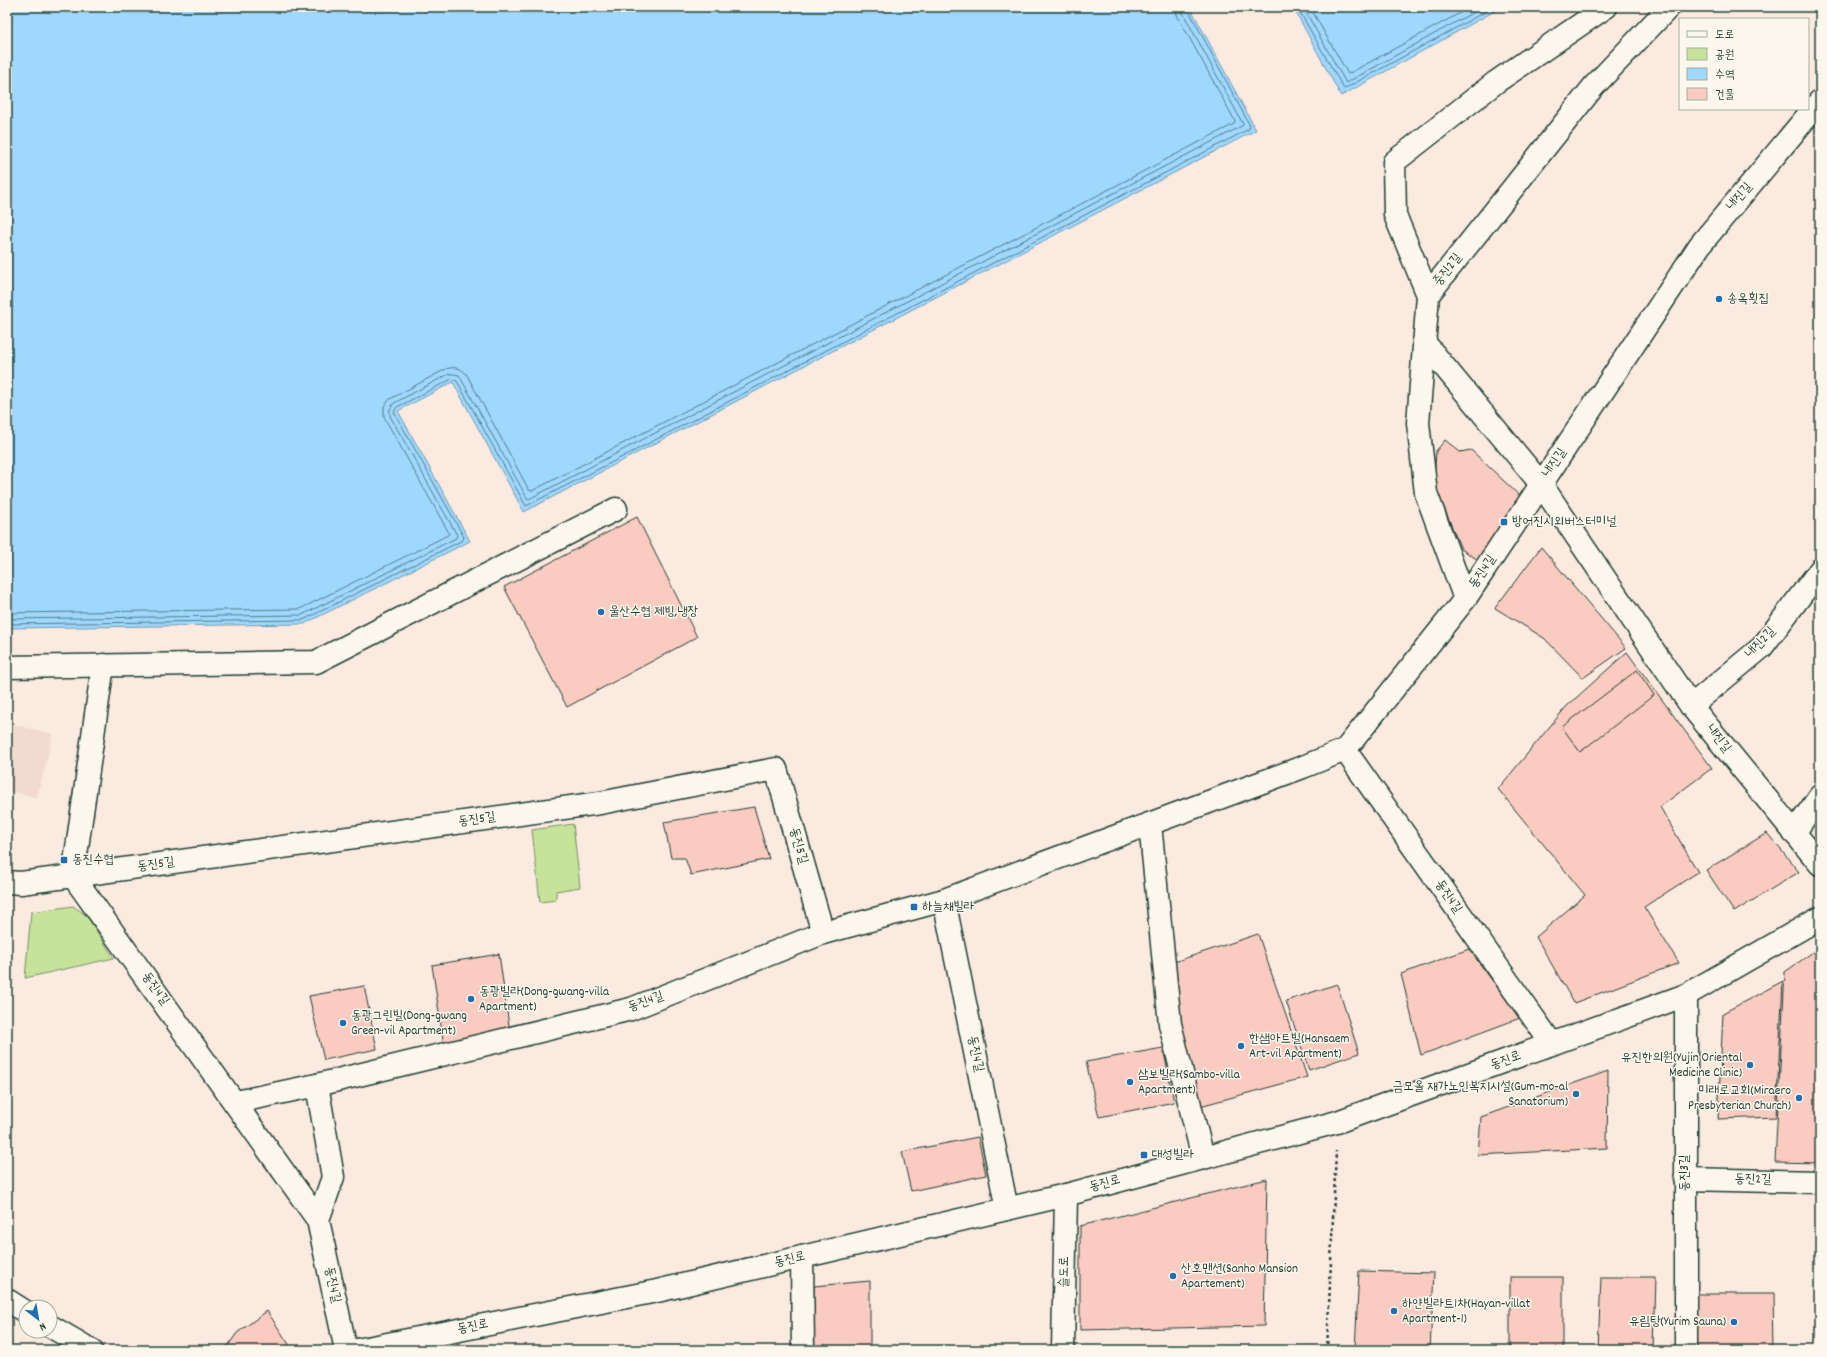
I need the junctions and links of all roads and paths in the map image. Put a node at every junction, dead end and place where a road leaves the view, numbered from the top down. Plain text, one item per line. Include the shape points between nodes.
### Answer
1 (1606, 7) edge
2 (1670, 7) edge
3 (1820, 101) edge
4 (1428, 295) junction
5 (1424, 342) junction
6 (1541, 484) junction
7 (616, 509) dead end
8 (1820, 570) edge
9 (1465, 598) junction
10 (103, 665) junction
11 (7, 667) edge
12 (1691, 706) junction
13 (1345, 750) junction
14 (1820, 796) edge
15 (1150, 824) junction
16 (1794, 832) junction
17 (1820, 864) edge
18 (73, 876) junction
19 (7, 882) edge
20 (944, 900) junction
21 (1820, 918) edge
22 (823, 933) junction
23 (1686, 995) junction
24 (1552, 1044) junction
25 (317, 1085) junction
26 (236, 1102) junction
27 (1337, 1122) junction
28 (1203, 1158) junction
29 (1685, 1179) junction
30 (1820, 1182) edge
31 (1066, 1195) junction
32 (1007, 1209) junction
33 (318, 1220) junction
34 (802, 1257) junction
35 (7, 1300) edge
36 (18, 1307) edge
37 (58, 1331) edge
38 (91, 1350) edge
39 (346, 1350) edge
40 (357, 1350) edge
41 (803, 1350) edge
42 (1063, 1350) edge
43 (1327, 1350) edge
44 (1686, 1350) edge

1 - 4 street via 1496,82 1394,162 1395,215
2 - 4 street, 중진2길 via 1594,86
3 - 6 street, 내진길 via 1700,245
4 - 5 street, 중진2길
5 - 6 street
5 - 9 street, 중진2길 via 1418,423 1426,493
6 - 9 street, 동진4길
6 - 12 street, 내진길
7 - 10 street via 316,662
8 - 12 street, 내진2길 via 1762,647
9 - 13 street, 동진4길
10 - 11 street
10 - 18 street
12 - 16 street, 내진길
13 - 15 street, 동진4길
13 - 24 street, 동진4길
14 - 16 street
15 - 20 street, 동진4길
15 - 28 street via 1170,1024
16 - 17 street, 내진길
18 - 19 street, 동진5길 via 22,883
18 - 22 street, 동진5길 via 600,803 776,768
18 - 26 street, 동진4길
20 - 22 street, 동진4길
20 - 32 street, 동진4길
21 - 23 street, 동진로
22 - 25 street, 동진4길 via 631,1009
23 - 24 street, 동진로
23 - 29 street, 동진3길
24 - 27 street, 동진로
25 - 26 street, 동진4길
25 - 33 street via 333,1177
26 - 33 street, 동진4길
27 - 28 street, 동진로
27 - 43 path
28 - 31 street, 동진로
29 - 30 street, 동진2길
29 - 44 street, 동진3길
31 - 32 street, 동진로
31 - 42 street, 슬도로
32 - 34 street, 동진로
33 - 39 street, 동진4길
34 - 40 street, 동진로 via 657,1291
34 - 41 street
35 - 36 street
37 - 38 street

